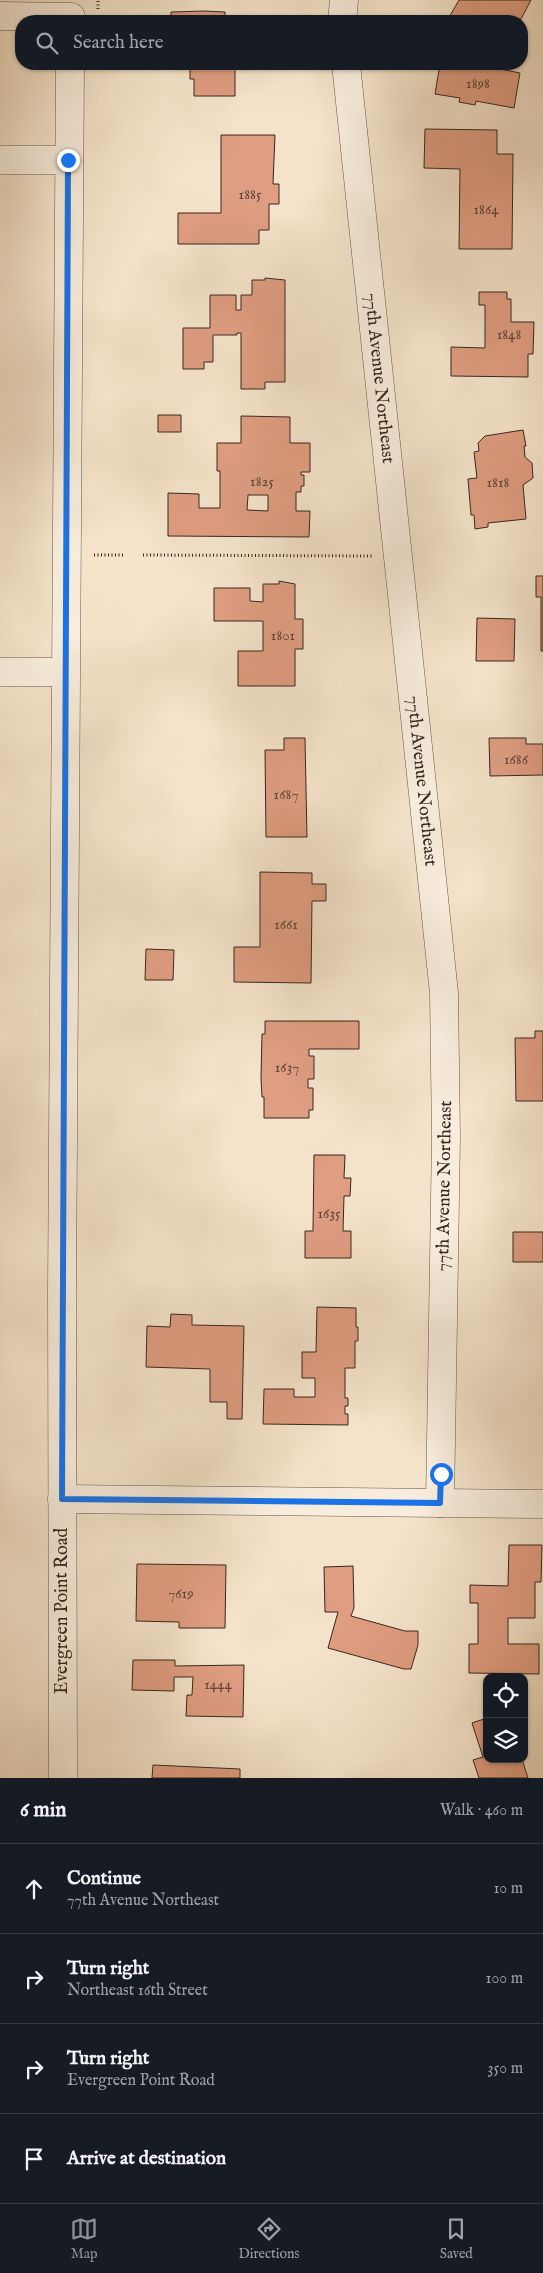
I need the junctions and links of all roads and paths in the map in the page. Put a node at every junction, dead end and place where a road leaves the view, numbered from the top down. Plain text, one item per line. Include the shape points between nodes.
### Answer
1 (344, 0) edge
2 (71, 13) edge
3 (15, 15) edge
4 (24, 15) edge
5 (343, 15) edge
6 (0, 16) edge
7 (70, 70) edge
8 (347, 70) edge
9 (0, 160) edge
10 (68, 160) junction
11 (94, 555) dead end
12 (123, 555) dead end
13 (143, 555) dead end
14 (398, 556) junction
15 (0, 672) edge
16 (65, 672) junction
17 (62, 1499) junction
18 (440, 1503) junction
19 (543, 1504) edge
20 (63, 1778) edge

1 - 5 street
2 - 4 street
3 - 6 street
7 - 10 street, Evergreen Point Road
8 - 14 street, 77th Avenue Northeast
9 - 10 street
10 - 16 street, Evergreen Point Road
11 - 12 path
13 - 14 path
14 - 18 street, 77th Avenue Northeast via 446,1029
15 - 16 street
16 - 17 street, Evergreen Point Road
17 - 18 street
17 - 20 street, Evergreen Point Road
18 - 19 street

